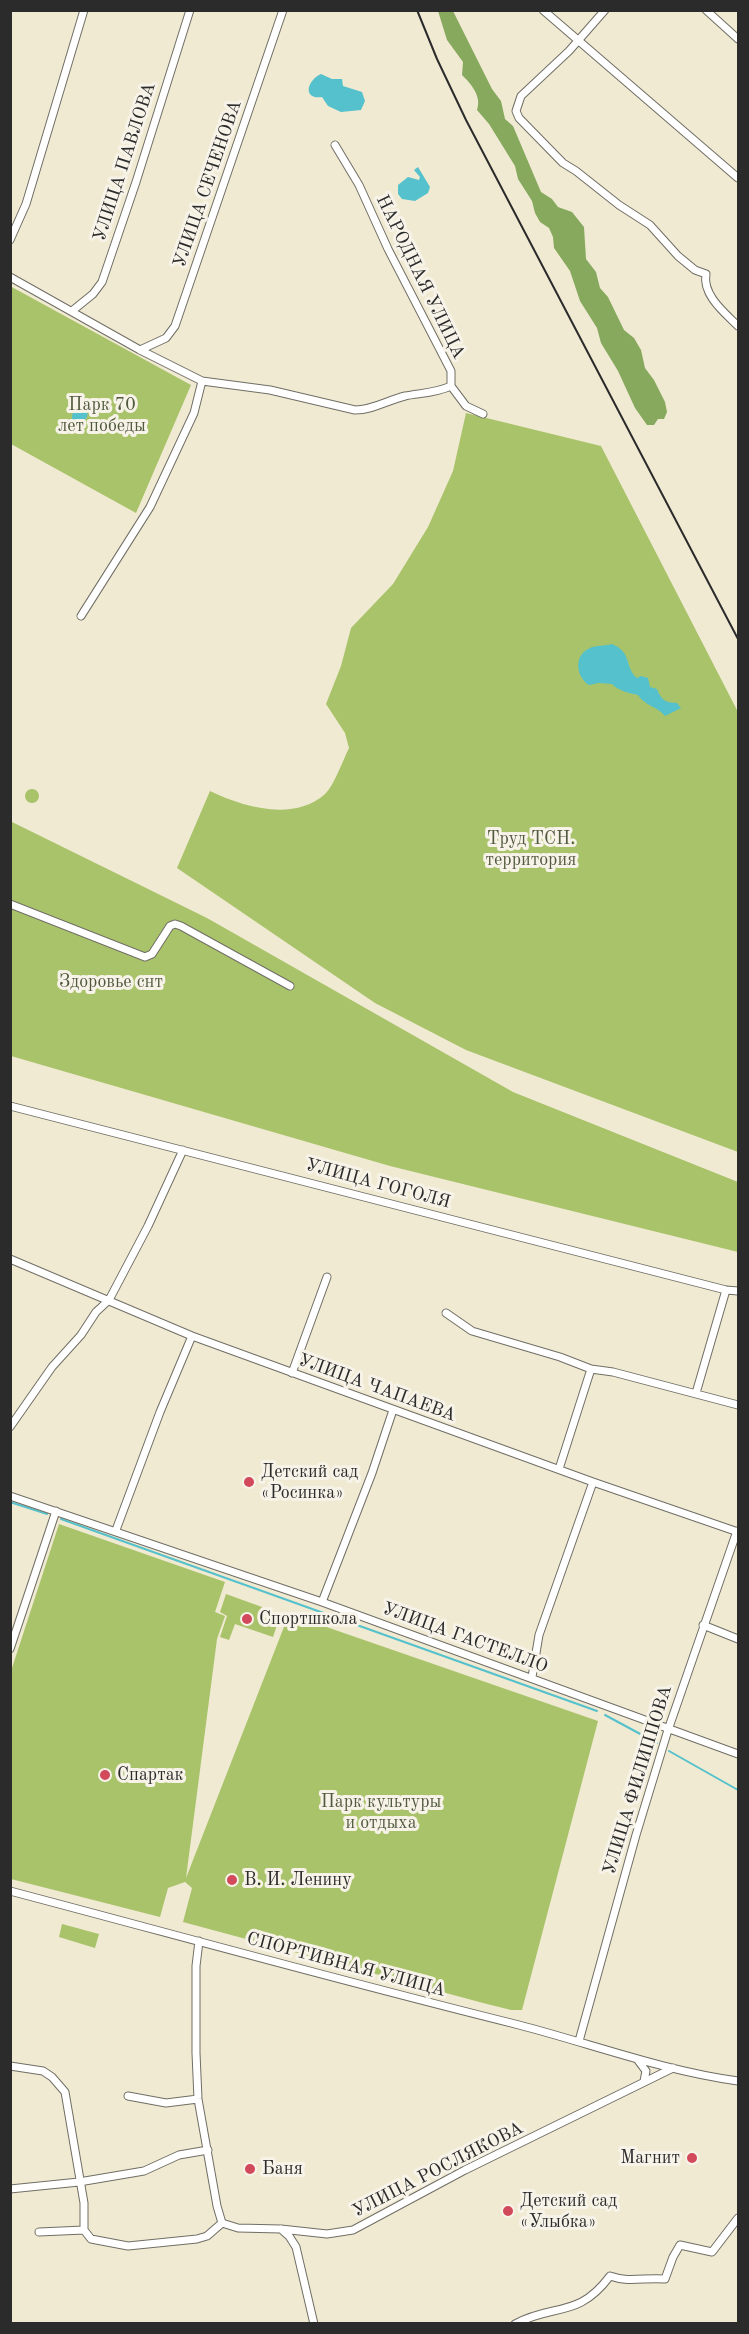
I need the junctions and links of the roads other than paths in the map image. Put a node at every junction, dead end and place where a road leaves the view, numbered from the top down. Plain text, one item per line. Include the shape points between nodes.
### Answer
1 (84, 10) edge
2 (190, 10) edge
3 (283, 10) edge
4 (543, 10) edge
5 (605, 10) edge
6 (706, 10) edge
7 (738, 39) edge
8 (578, 40) junction
9 (335, 145) dead end
10 (738, 178) edge
11 (10, 240) edge
12 (10, 277) edge
13 (72, 311) junction
14 (738, 326) edge
15 (140, 350) junction
16 (202, 381) junction
17 (451, 386) junction
18 (483, 414) dead end
19 (81, 616) dead end
20 (10, 904) edge
21 (290, 986) dead end
22 (10, 1106) edge
23 (183, 1150) junction
24 (10, 1259) edge
25 (327, 1277) dead end
26 (726, 1290) junction
27 (738, 1291) edge
28 (109, 1300) junction
29 (446, 1313) dead end
30 (192, 1336) junction
31 (591, 1369) junction
32 (292, 1373) junction
33 (696, 1393) junction
34 (738, 1406) edge
35 (393, 1410) junction
36 (10, 1427) edge
37 (559, 1469) junction
38 (593, 1482) junction
39 (10, 1496) edge
40 (56, 1511) junction
41 (116, 1530) junction
42 (738, 1532) edge
43 (321, 1602) junction
44 (704, 1625) junction
45 (738, 1639) edge
46 (10, 1649) edge
47 (532, 1677) junction
48 (668, 1730) junction
49 (738, 1754) edge
50 (10, 1891) edge
51 (199, 1941) junction
52 (579, 2041) junction
53 (637, 2059) junction
54 (10, 2066) edge
55 (673, 2068) junction
56 (644, 2081) junction
57 (738, 2081) edge
58 (128, 2096) dead end
59 (198, 2099) junction
60 (208, 2150) junction
61 (79, 2182) junction
62 (10, 2189) edge
63 (738, 2218) edge
64 (222, 2223) junction
65 (281, 2229) junction
66 (84, 2230) junction
67 (39, 2232) dead end
68 (305, 2232) junction
69 (296, 2247) junction
70 (314, 2324) edge
71 (515, 2324) edge

1 - 11 street via 26,204
2 - 13 street, УЛИЦА ПАВЛОВА via 102,282
3 - 15 street, УЛИЦА СЕЧЕНОВА via 175,326 166,338
4 - 8 street
5 - 8 street
6 - 7 street
8 - 10 street
8 - 14 street via 521,96 516,111 523,125 563,163 650,225 678,256 706,274 710,293
9 - 17 street, НАРОДНАЯ УЛИЦА via 359,185 451,371
12 - 13 street
13 - 15 street
15 - 16 street
16 - 17 street via 270,390 355,410
16 - 19 street via 194,413 150,507
17 - 18 street, НАРОДНАЯ УЛИЦА via 466,406
20 - 21 street via 145,957 152,954 175,924
22 - 23 street, УЛИЦА ГОГОЛЯ
23 - 26 street, УЛИЦА ГОГОЛЯ
23 - 28 street
24 - 28 street, УЛИЦА ЧАПАЕВА
25 - 32 street
26 - 27 street, УЛИЦА ГОГОЛЯ
26 - 33 street
28 - 30 street, УЛИЦА ЧАПАЕВА
28 - 36 street via 52,1367
29 - 31 street via 472,1331
30 - 32 street, УЛИЦА ЧАПАЕВА
30 - 41 street
31 - 33 street
31 - 37 street
32 - 35 street, УЛИЦА ЧАПАЕВА
33 - 34 street
35 - 37 street, УЛИЦА ЧАПАЕВА
35 - 43 street
37 - 38 street, УЛИЦА ЧАПАЕВА
38 - 42 street, УЛИЦА ЧАПАЕВА
38 - 47 street via 539,1635
39 - 40 street, УЛИЦА ГАСТЕЛЛО
40 - 41 street, УЛИЦА ГАСТЕЛЛО
40 - 46 street
41 - 43 street, УЛИЦА ГАСТЕЛЛО
42 - 44 street, УЛИЦА ФИЛИППОВА
43 - 47 street, УЛИЦА ГАСТЕЛЛО
44 - 45 street
44 - 48 street, УЛИЦА ФИЛИППОВА
47 - 48 street, УЛИЦА ГАСТЕЛЛО
48 - 49 street, УЛИЦА ГАСТЕЛЛО
48 - 52 street, УЛИЦА ФИЛИППОВА
50 - 51 street, СПОРТИВНАЯ УЛИЦА
51 - 52 street, СПОРТИВНАЯ УЛИЦА
51 - 59 street
52 - 53 street, СПОРТИВНАЯ УЛИЦА
53 - 55 street, СПОРТИВНАЯ УЛИЦА
53 - 56 street via 646,2071
54 - 61 street via 43,2072 65,2092
55 - 56 street, УЛИЦА РОСЛЯКОВА
55 - 57 street
56 - 68 street, УЛИЦА РОСЛЯКОВА via 353,2230 339,2234
58 - 59 street via 166,2103
59 - 60 street
60 - 61 street via 179,2155 144,2170
60 - 64 street
61 - 62 street
61 - 66 street
63 - 71 street via 712,2252 680,2245 665,2279 628,2281 610,2276 598,2291 574,2306
64 - 65 street, УЛИЦА РОСЛЯКОВА via 238,2228
64 - 66 street via 197,2239 128,2246 91,2239
65 - 68 street, УЛИЦА РОСЛЯКОВА
65 - 69 street
66 - 67 street
68 - 69 street
69 - 70 street

